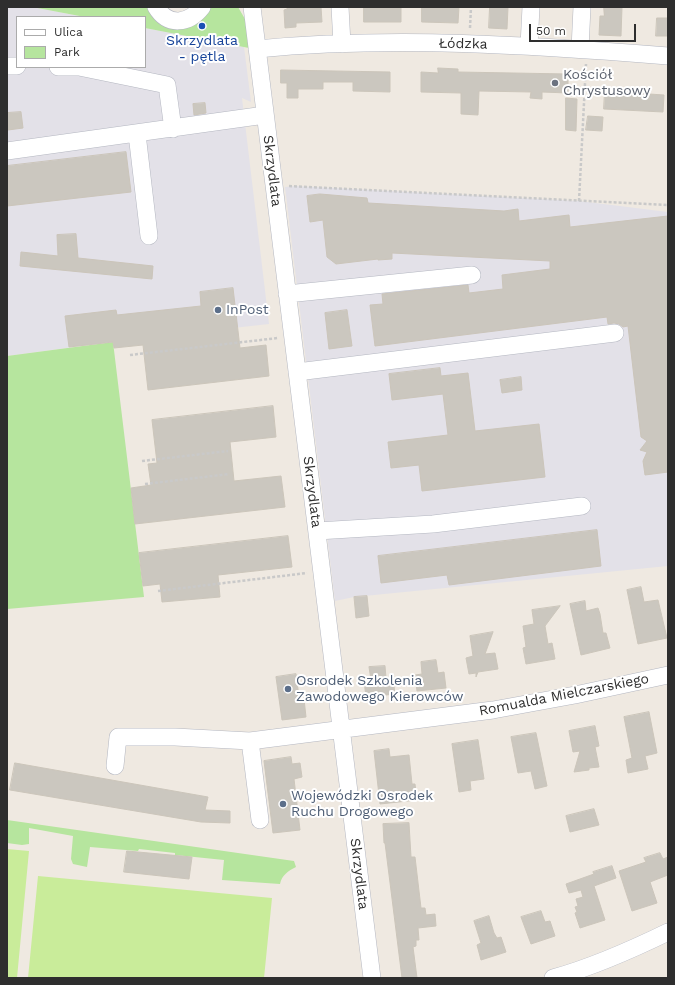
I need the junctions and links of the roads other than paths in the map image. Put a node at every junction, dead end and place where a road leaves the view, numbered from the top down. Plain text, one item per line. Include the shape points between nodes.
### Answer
1 (156, 7) edge
2 (202, 7) edge
3 (252, 7) edge
4 (340, 7) edge
5 (531, 7) edge
6 (582, 7) edge
7 (342, 44) junction
8 (529, 46) junction
9 (257, 49) junction
10 (584, 49) junction
11 (668, 56) edge
12 (79, 68) edge
13 (265, 115) junction
14 (173, 129) junction
15 (137, 134) junction
16 (7, 151) edge
17 (149, 236) dead end
18 (472, 275) dead end
19 (287, 294) junction
20 (615, 333) dead end
21 (297, 372) junction
22 (582, 506) dead end
23 (317, 531) junction
24 (668, 676) edge
25 (341, 730) junction
26 (250, 741) junction
27 (115, 766) dead end
28 (260, 820) dead end
29 (668, 932) edge
30 (372, 978) edge
31 (553, 978) edge

1 - 2 street via 164,17 177,21 190,18
3 - 9 street, Skrzydlata
4 - 7 street
5 - 8 street
6 - 10 street
7 - 8 street, Łódzka via 470,43
7 - 9 street, Łódzka
8 - 10 street, Łódzka
9 - 13 street, Skrzydlata
10 - 11 street, Łódzka
12 - 14 street via 167,85
13 - 14 street
13 - 19 street, Skrzydlata
14 - 15 street
15 - 16 street
15 - 17 street
18 - 19 street
19 - 21 street, Skrzydlata
20 - 21 street
21 - 23 street, Skrzydlata
22 - 23 street via 432,524
23 - 25 street, Skrzydlata
24 - 25 street, Romualda Mielczarskiego via 493,710
25 - 26 street, Romualda Mielczarskiego
25 - 30 street, Skrzydlata
26 - 27 street, Romualda Mielczarskiego via 118,737
26 - 28 street
29 - 31 street via 575,972

